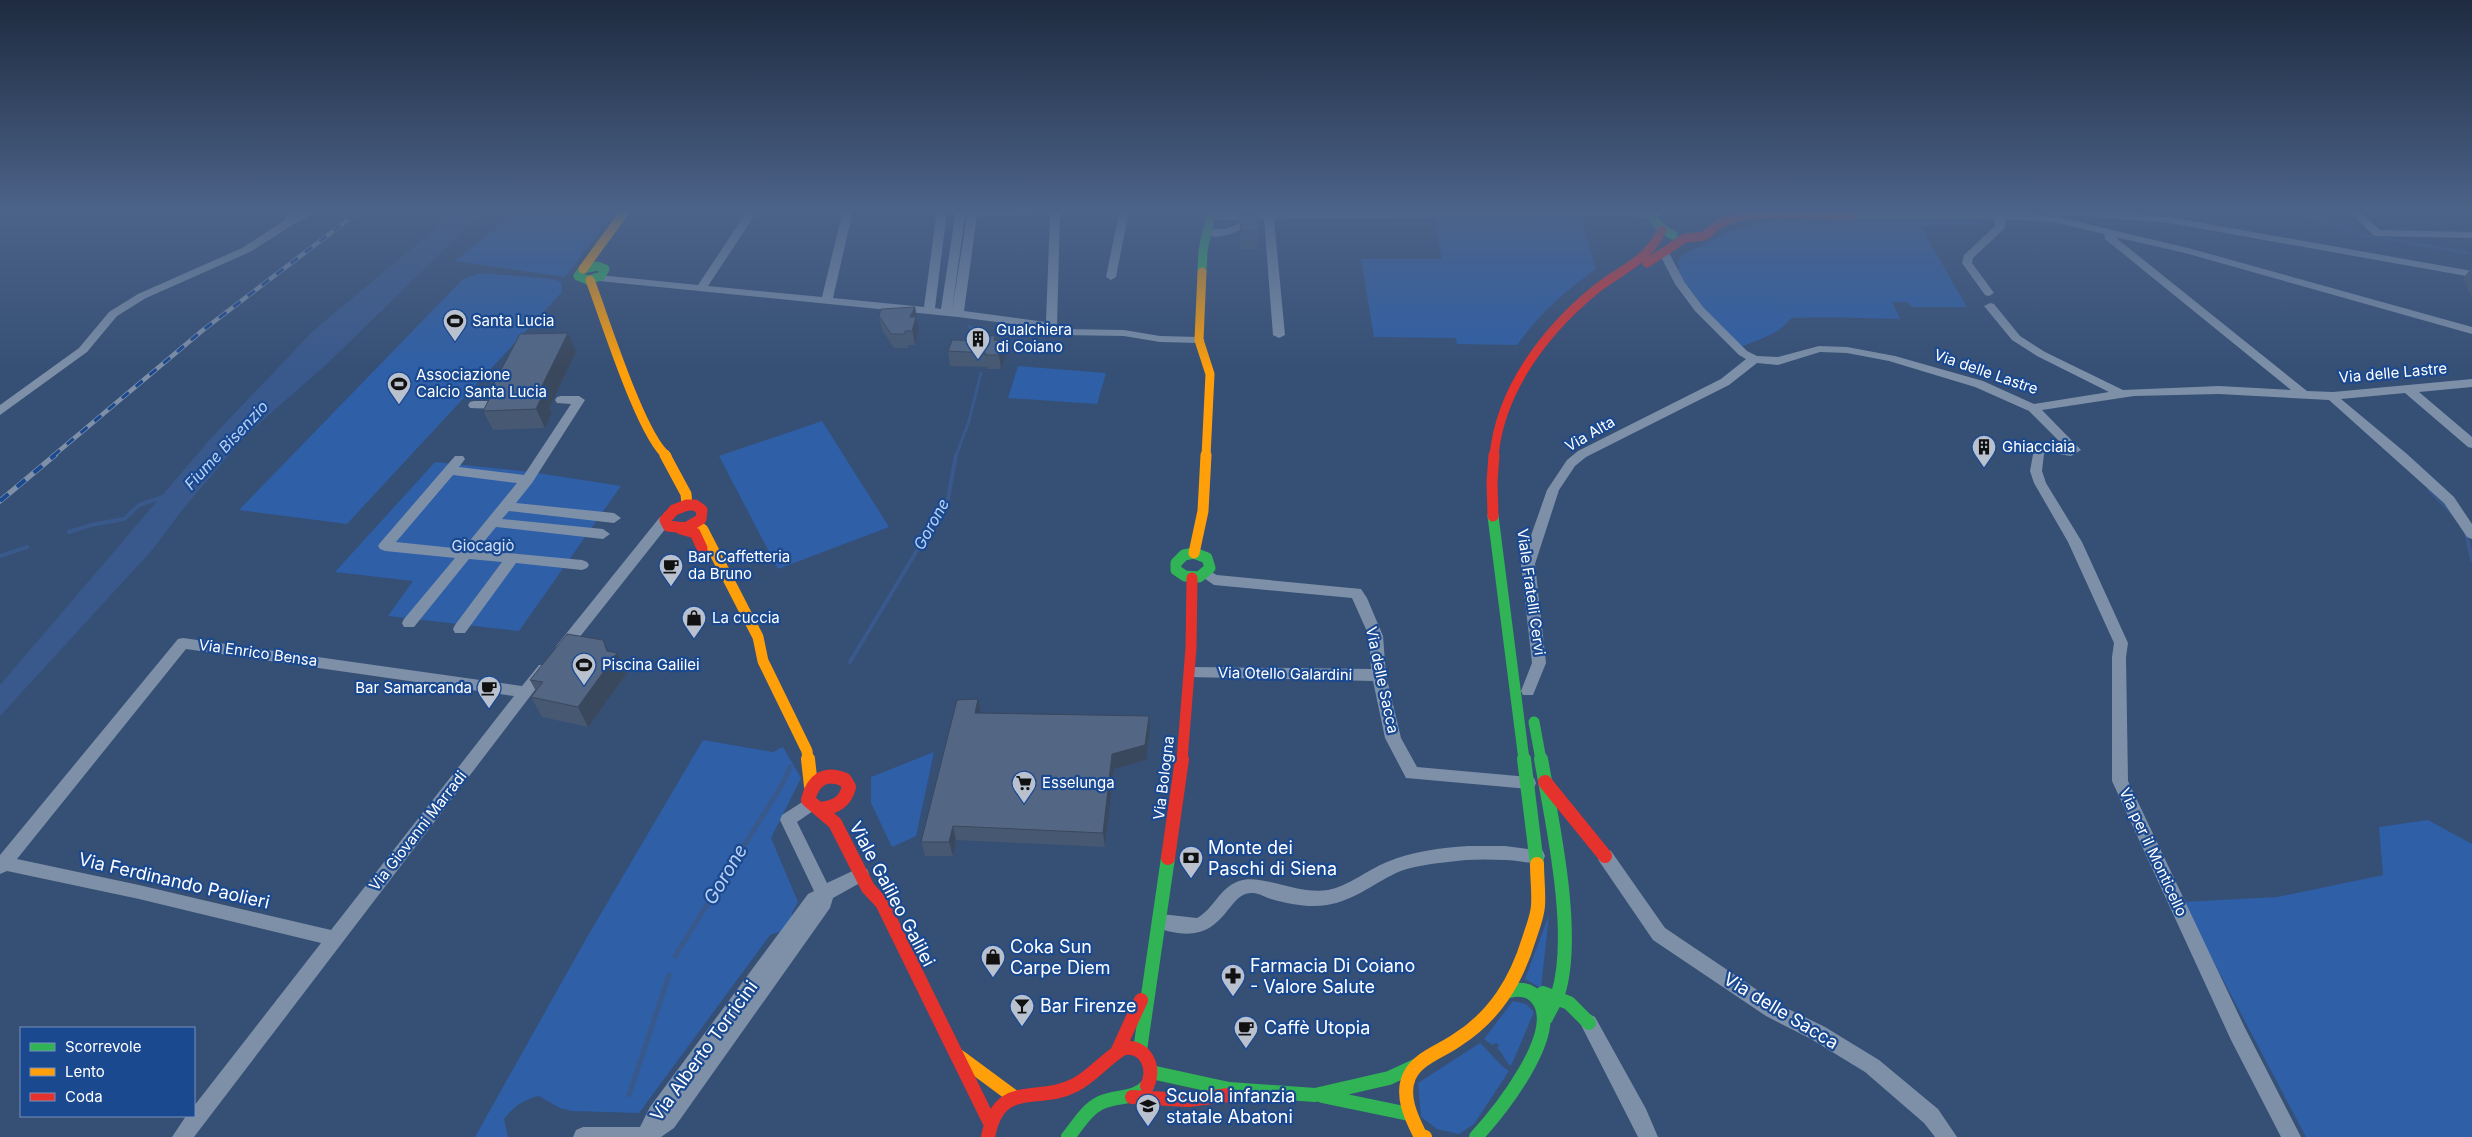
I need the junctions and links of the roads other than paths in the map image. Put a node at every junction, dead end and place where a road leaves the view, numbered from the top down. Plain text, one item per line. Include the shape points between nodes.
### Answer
1 (216, 263) edge
2 (596, 263) edge
3 (598, 263) edge
4 (718, 263) edge
5 (836, 263) edge
6 (935, 263) edge
7 (953, 263) edge
8 (965, 263) edge
9 (1054, 263) edge
10 (1113, 263) edge
11 (1203, 263) edge
12 (1273, 263) edge
13 (1631, 263) edge
14 (1646, 263) edge
15 (1670, 263) edge
16 (1967, 263) edge
17 (2136, 263) edge
18 (2224, 263) edge
19 (2416, 263) edge
20 (593, 274) junction
21 (2472, 274) edge
22 (1111, 277) dead end
23 (641, 280) joint
24 (701, 288) junction
25 (1989, 294) dead end
26 (827, 301) junction
27 (1990, 306) dead end
28 (929, 312) junction
29 (946, 313) junction
30 (958, 314) junction
31 (1051, 328) junction
32 (2472, 331) edge
33 (1279, 335) dead end
34 (1199, 340) junction
35 (1754, 359) junction
36 (2472, 382) edge
37 (2408, 388) junction
38 (2122, 394) junction
39 (2305, 395) junction
40 (2333, 396) junction
41 (561, 400) dead end
42 (1522, 402) dead end
43 (474, 405) dead end
44 (497, 405) edge
45 (2033, 408) junction
46 (0, 411) edge
47 (2472, 444) edge
48 (659, 450) junction
49 (459, 459) dead end
50 (450, 470) junction
51 (1505, 472) dead end
52 (528, 480) junction
53 (686, 505) junction
54 (506, 506) junction
55 (1505, 509) dead end
56 (614, 518) dead end
57 (492, 522) junction
58 (669, 523) junction
59 (696, 524) junction
60 (602, 534) dead end
61 (2472, 534) edge
62 (1194, 553) junction
63 (467, 555) junction
64 (512, 559) junction
65 (582, 565) dead end
66 (1199, 576) junction
67 (409, 623) dead end
68 (460, 629) dead end
69 (759, 649) junction
70 (1525, 665) dead end
71 (1192, 673) junction
72 (1379, 675) junction
73 (525, 692) junction
74 (1530, 699) junction
75 (1544, 780) junction
76 (1528, 783) junction
77 (811, 786) junction
78 (815, 806) junction
79 (1537, 856) junction
80 (1605, 856) junction
81 (2, 865) edge
82 (1560, 865) junction
83 (861, 874) junction
84 (824, 894) junction
85 (1161, 922) junction
86 (335, 939) junction
87 (1562, 963) junction
88 (1150, 980) junction
89 (1509, 991) junction
90 (1532, 991) junction
91 (1557, 996) junction
92 (1548, 1015) junction
93 (1589, 1023) junction
94 (1118, 1050) junction
95 (1140, 1050) junction
96 (956, 1054) junction
97 (1415, 1066) junction
98 (1151, 1072) junction
99 (1254, 1092) junction
100 (1315, 1095) junction
101 (1014, 1097) junction
102 (1132, 1097) junction
103 (1409, 1114) junction
104 (990, 1123) junction
105 (1422, 1136) edge
106 (182, 1137) edge
107 (583, 1137) edge
108 (645, 1137) edge
109 (988, 1137) edge
110 (1068, 1137) edge
111 (1476, 1137) edge
112 (1648, 1137) edge
113 (1947, 1137) edge
114 (2291, 1137) edge

1 - 46 street via 142,296 113,314 83,350
2 - 20 main road
3 - 20 main road
4 - 24 street
5 - 26 street
6 - 28 street
7 - 29 street
8 - 30 street
9 - 31 street
10 - 22 street
11 - 34 main road
12 - 33 street
13 - 76 main road, Viale Fratelli Cervi via 1568,312 1530,357 1511,390 1497,431 1490,488
14 - 42 main road via 1577,316 1540,362
15 - 35 street via 1698,309
16 - 25 street
17 - 39 street via 2210,317
18 - 32 street
19 - 21 street
20 - 23 street
20 - 48 main road via 586,294 601,313 636,403
23 - 24 street
24 - 26 street
26 - 28 street
27 - 38 street via 2016,338
28 - 29 street
29 - 30 street
30 - 31 street
31 - 34 street via 1062,332 1124,333 1160,339
34 - 62 main road via 1210,374 1204,511
35 - 45 street, Via delle Lastre via 1778,360 1819,349 1847,350 1890,358 1979,384
35 - 74 street, Via Alta via 1725,382 1582,454 1562,474 1553,490 1528,564 1540,663
36 - 37 street, Via delle Lastre
37 - 40 street, Via delle Lastre
37 - 47 street
38 - 39 street, Via delle Lastre via 2219,390
38 - 45 street, Via delle Lastre
39 - 40 street, Via delle Lastre
40 - 61 street via 2449,500
41 - 52 street via 579,400
43 - 44 street
45 - 114 street, Via per il Monticello via 2075,450 2042,449 2038,452 2036,471 2075,542 2122,643 2119,666 2120,781 2238,1034
48 - 53 main road via 671,463 686,494
48 - 58 main road via 658,458 675,498
49 - 50 street
50 - 52 street
50 - 63 street via 385,546
51 - 55 main road, Viale Fratelli Cervi via 1502,490
52 - 54 street
53 - 58 main road
53 - 59 main road via 695,505 702,510 701,519
54 - 56 street
54 - 57 street
57 - 60 street
57 - 63 street
58 - 59 main road
58 - 69 main road via 695,533 750,640
58 - 73 street, Via Giovanni Marradi
59 - 69 main road via 704,530 758,637
62 - 66 main road, Via Bologna via 1209,561 1210,568
62 - 66 main road via 1184,555 1176,564 1179,574
63 - 64 street
63 - 67 street
64 - 65 street
64 - 68 street
66 - 71 main road, Via Bologna
66 - 72 street, Via delle Sacca via 1356,594 1376,636
69 - 77 main road via 807,751
70 - 74 main road, Viale Fratelli Cervi
71 - 72 street, Via Otello Galardini
71 - 85 main road, Via Bologna
72 - 76 street, Via delle Sacca via 1393,738 1412,773
73 - 81 street, Via Enrico Bensa via 183,643
73 - 86 street, Via Giovanni Marradi
74 - 75 main road, Viale Fratelli Cervi
75 - 80 main road
75 - 82 main road, Viale Fratelli Cervi
76 - 79 main road, Viale Fratelli Cervi
77 - 78 main road via 807,796
77 - 78 main road via 827,776 838,776 848,782 849,791 844,800 833,808
78 - 83 main road, Viale Galileo Galilei via 835,823
78 - 84 street via 788,820
79 - 85 street via 1470,853 1430,858 1400,864 1326,898 1310,899 1245,886 1234,890 1201,925 1193,927
79 - 89 main road, Viale Fratelli Cervi via 1538,908 1520,970
80 - 82 main road via 1592,848 1574,847
80 - 113 street, Via delle Sacca via 1659,934 1772,1010 1872,1066 1931,1116
81 - 86 street, Via Ferdinando Paolieri via 139,892
82 - 87 main road, Viale Fratelli Cervi
83 - 84 street
83 - 96 main road, Viale Galileo Galilei via 882,904
84 - 108 street, Via Alberto Torricini via 824,903 667,1121
85 - 88 main road, Via Bologna
86 - 106 street, Via Giovanni Marradi
87 - 91 main road, Viale Fratelli Cervi
87 - 93 main road
88 - 94 main road
88 - 95 main road
89 - 90 main road via 1521,988
89 - 97 main road, Viale Fratelli Cervi via 1494,1010 1469,1032
90 - 91 main road
90 - 92 main road
91 - 92 main road, Viale Fratelli Cervi
91 - 93 main road via 1574,1004
92 - 93 main road via 1567,1012
92 - 111 main road, Viale Fratelli Cervi via 1520,1077 1486,1129
93 - 112 street
94 - 95 main road via 1134,1047
94 - 101 main road via 1090,1078 1074,1086 1056,1092
95 - 98 main road via 1148,1058
96 - 101 main road
96 - 104 main road, Viale Galileo Galilei
97 - 100 main road, Viale Fratelli Cervi via 1389,1078
97 - 103 main road via 1405,1094
98 - 99 main road
98 - 102 main road via 1148,1086
99 - 100 main road
99 - 102 main road via 1188,1100
100 - 103 main road
101 - 104 main road via 998,1108
102 - 110 main road via 1101,1102
103 - 105 main road
104 - 109 main road
107 - 108 street via 600,1134

